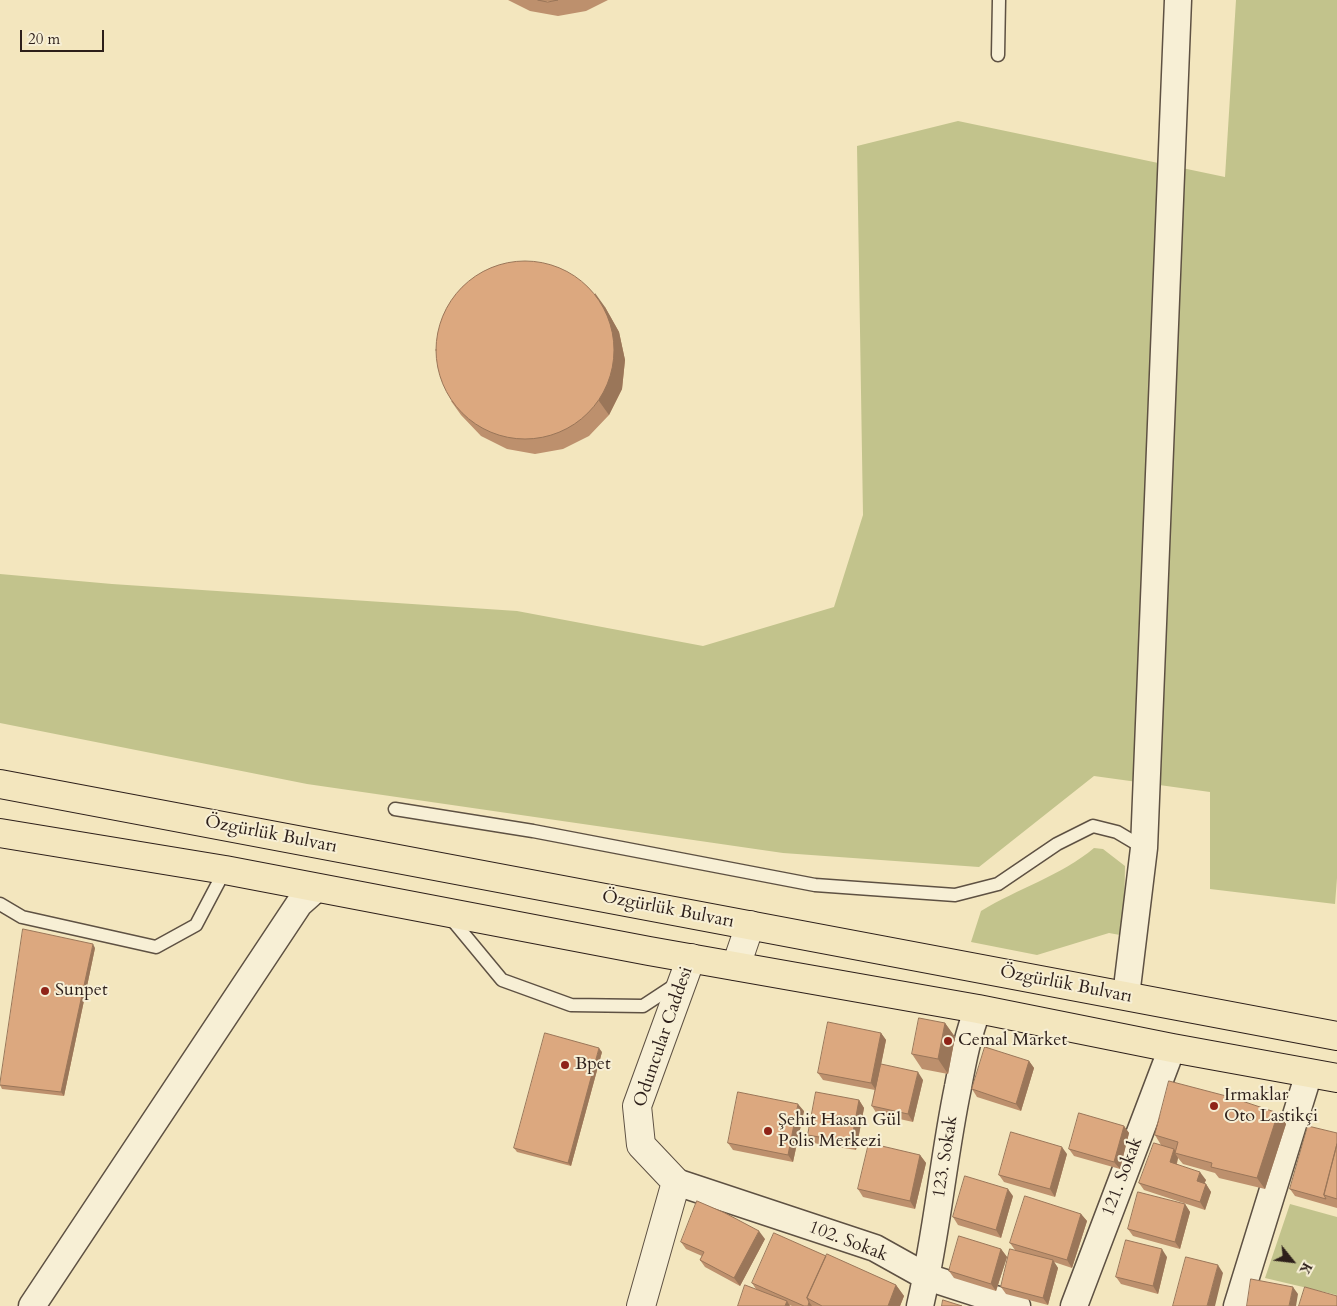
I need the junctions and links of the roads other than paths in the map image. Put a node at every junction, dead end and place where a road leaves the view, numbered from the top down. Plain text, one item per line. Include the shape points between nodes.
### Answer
1 (999, 0) edge
2 (1178, 0) edge
3 (998, 55) dead end
4 (0, 784) edge
5 (395, 809) dead end
6 (0, 833) edge
7 (1144, 848) junction
8 (225, 870) junction
9 (317, 888) junction
10 (0, 904) edge
11 (446, 912) junction
12 (750, 925) junction
13 (736, 966) junction
14 (688, 968) junction
15 (1126, 996) junction
16 (978, 1009) junction
17 (1337, 1036) edge
18 (1172, 1048) junction
19 (1309, 1072) junction
20 (1337, 1078) edge
21 (676, 1182) junction
22 (927, 1278) junction
23 (32, 1306) edge
24 (641, 1306) edge
25 (920, 1306) edge
26 (1017, 1306) edge
27 (1074, 1306) edge
28 (1237, 1306) edge

1 - 3 lane
2 - 7 street
4 - 12 main road, Özgürlük Bulvarı
5 - 7 lane via 533,831 815,885 955,895 998,884 1057,844 1093,826 1116,832
6 - 8 main road
7 - 15 street
8 - 9 main road
8 - 10 lane via 196,925 156,947 22,917
9 - 11 main road
9 - 23 street via 299,904
11 - 14 main road
11 - 14 lane via 502,980 571,1004 643,1006
12 - 13 street
12 - 15 main road, Özgürlük Bulvarı
13 - 14 main road
13 - 16 main road
14 - 21 street, Oduncular Caddesi via 637,1106 641,1144
15 - 17 main road, Özgürlük Bulvarı
16 - 18 main road
16 - 22 street, 123. Sokak via 969,1031 948,1134
18 - 19 main road
18 - 27 street, 121. Sokak
19 - 20 main road
19 - 28 street
21 - 22 street, 102. Sokak via 875,1248
21 - 24 street
22 - 25 street, 123. Sokak
22 - 26 street, 102. Sokak

